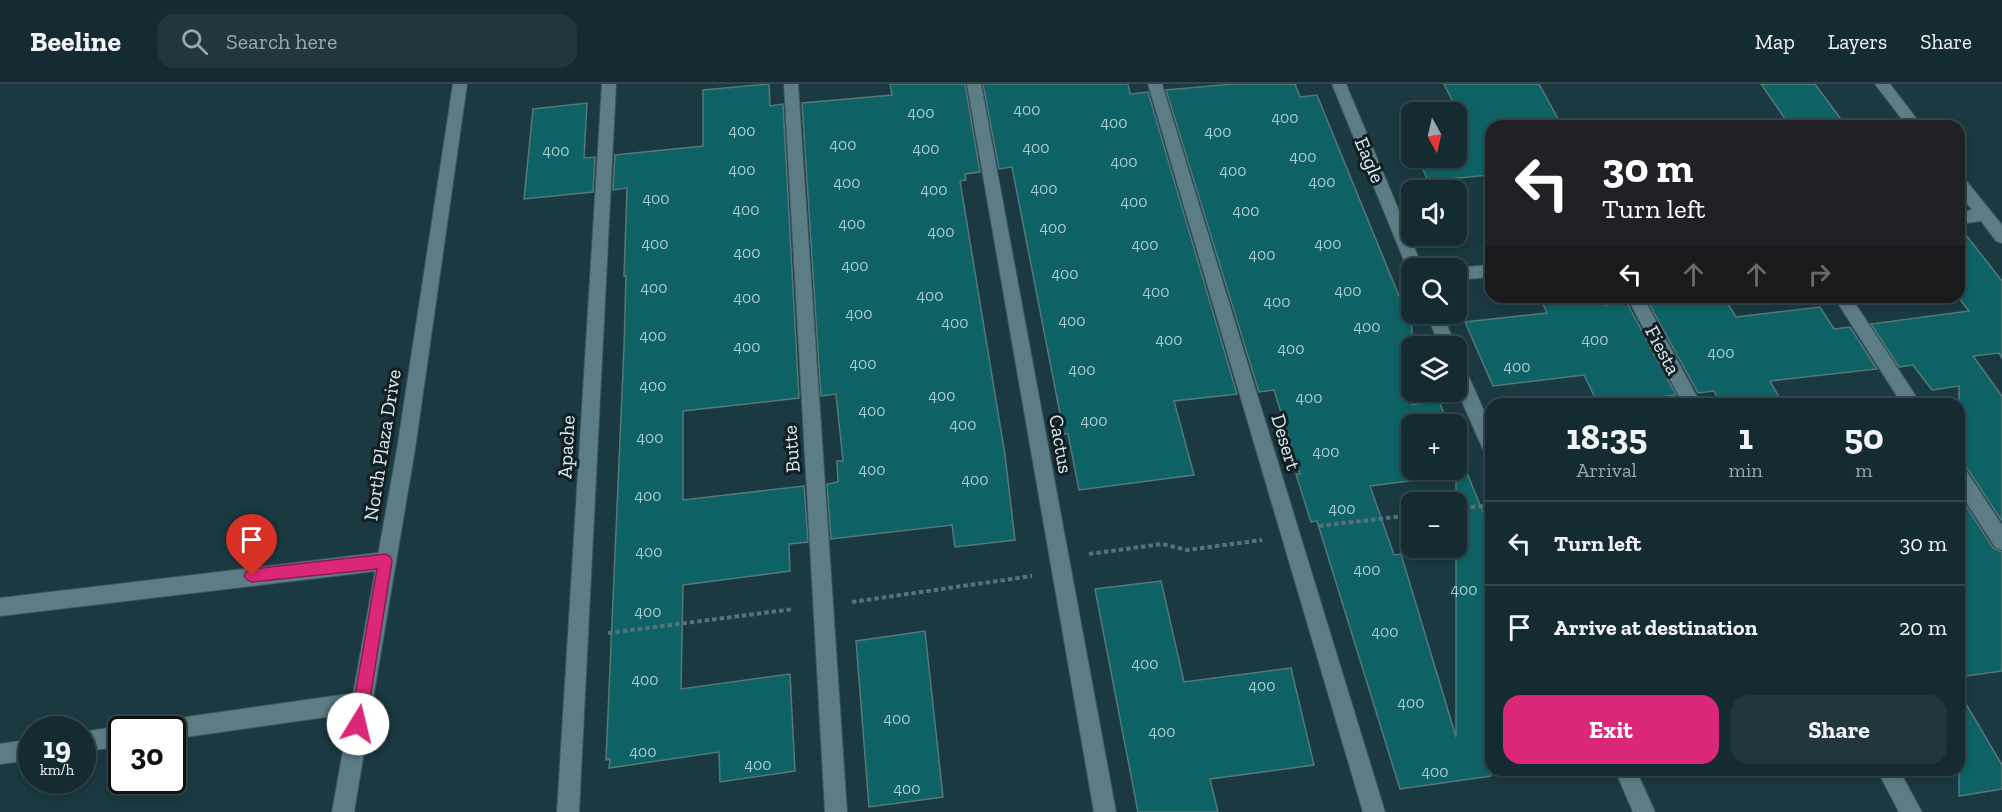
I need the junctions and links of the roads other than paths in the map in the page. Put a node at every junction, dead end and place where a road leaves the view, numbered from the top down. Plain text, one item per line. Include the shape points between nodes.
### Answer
1 (460, 84) edge
2 (609, 84) edge
3 (791, 84) edge
4 (974, 84) edge
5 (1155, 84) edge
6 (1339, 84) edge
7 (1882, 84) edge
8 (1910, 120) edge
9 (1965, 190) edge
10 (1984, 215) junction
11 (1965, 217) edge
12 (2002, 237) edge
13 (1411, 258) edge
14 (1485, 272) edge
15 (1467, 273) edge
16 (1638, 303) edge
17 (1846, 303) edge
18 (1467, 392) edge
19 (1689, 398) edge
20 (1908, 398) edge
21 (1485, 434) edge
22 (1965, 484) edge
23 (2002, 541) edge
24 (385, 561) junction
25 (0, 607) edge
26 (362, 702) junction
27 (186, 727) edge
28 (18, 751) edge
29 (0, 754) edge
30 (1629, 776) edge
31 (1891, 776) edge
32 (343, 812) edge
33 (568, 812) edge
34 (836, 812) edge
35 (1105, 812) edge
36 (1374, 812) edge
37 (1644, 812) edge
38 (1911, 812) edge

1 - 24 street, North Plaza Drive via 406,449
2 - 33 street, Apache
3 - 34 street, Butte
4 - 35 street, Cactus
5 - 36 street, Desert
6 - 13 street, Eagle
7 - 8 street
9 - 10 street
10 - 11 street
10 - 12 street
14 - 15 street
16 - 19 street, Fiesta
17 - 20 street
18 - 21 street
22 - 23 street
24 - 25 street
24 - 26 street, North Plaza Drive
26 - 27 street
26 - 32 street, North Plaza Drive
28 - 29 street
30 - 37 street
31 - 38 street

